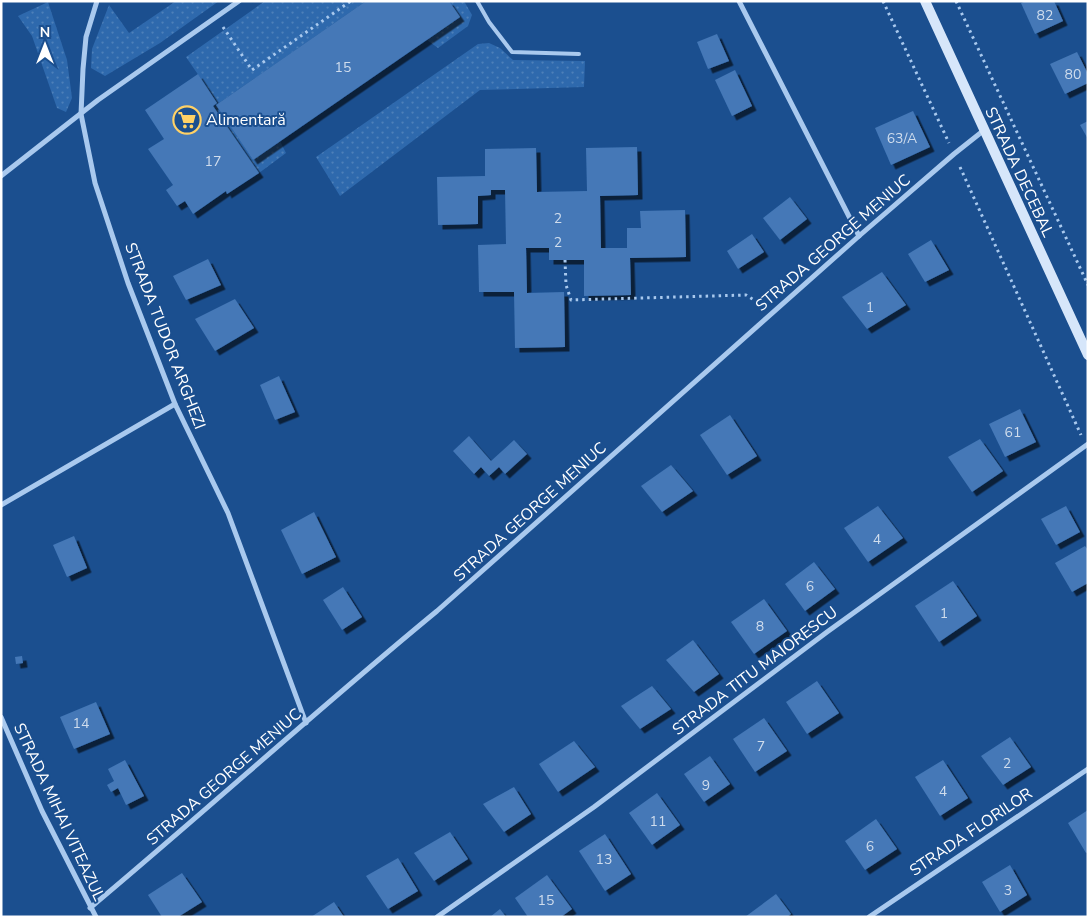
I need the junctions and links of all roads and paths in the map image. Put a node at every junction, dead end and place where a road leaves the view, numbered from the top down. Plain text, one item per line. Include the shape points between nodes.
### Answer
1 (96, 1) edge
2 (239, 1) edge
3 (351, 1) edge
4 (478, 1) edge
5 (739, 1) edge
6 (883, 1) edge
7 (925, 1) edge
8 (956, 1) edge
9 (216, 17) junction
10 (578, 54) dead end
11 (81, 114) junction
12 (983, 131) junction
13 (954, 154) junction
14 (1, 176) edge
15 (859, 236) junction
16 (565, 260) dead end
17 (1088, 285) edge
18 (771, 314) junction
19 (1088, 356) edge
20 (175, 404) junction
21 (1087, 445) edge
22 (1, 505) edge
23 (1, 717) edge
24 (306, 723) junction
25 (1088, 769) edge
26 (90, 908) junction
27 (96, 917) edge
28 (437, 917) edge
29 (869, 917) edge

1 - 11 street, STRADA TUDOR ARGHEZI via 86,37
2 - 9 street
3 - 9 path via 252,70
4 - 10 lane via 512,52
5 - 15 street
6 - 13 path
7 - 12 main road, STRADA DECEBAL
8 - 17 path
9 - 11 street
11 - 14 street
11 - 20 street, STRADA TUDOR ARGHEZI via 98,192 128,283
12 - 13 street, STRADA GEORGE MENIUC
12 - 19 main road, STRADA DECEBAL
13 - 15 street, STRADA GEORGE MENIUC
13 - 21 path
15 - 18 street, STRADA GEORGE MENIUC
16 - 18 path via 566,286 571,300 746,295 760,302
18 - 24 street, STRADA GEORGE MENIUC
20 - 22 street
20 - 24 street, STRADA TUDOR ARGHEZI via 228,512
21 - 28 street, STRADA TITU MAIORESCU via 827,632 594,807
23 - 26 street, STRADA MIHAI VITEAZUL via 42,811
24 - 26 street, STRADA GEORGE MENIUC
25 - 29 street, STRADA FLORILOR
26 - 27 street, STRADA MIHAI VITEAZUL

